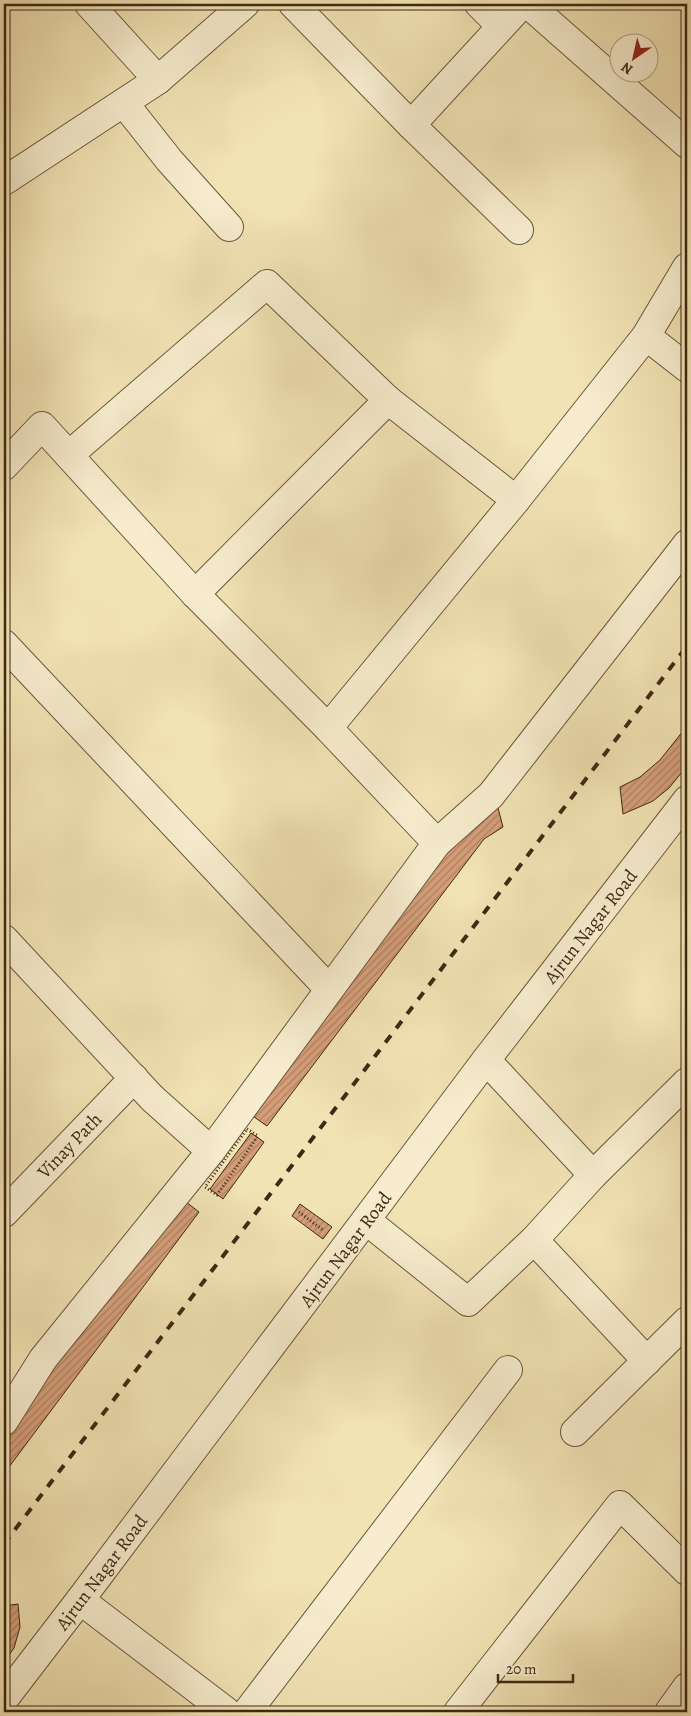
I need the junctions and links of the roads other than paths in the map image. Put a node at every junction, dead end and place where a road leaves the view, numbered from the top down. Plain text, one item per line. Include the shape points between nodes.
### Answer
1 (89, 4) edge
2 (245, 4) edge
3 (293, 4) edge
4 (478, 4) edge
5 (522, 4) edge
6 (528, 4) edge
7 (500, 26) junction
8 (158, 80) junction
9 (124, 103) junction
10 (411, 125) junction
11 (687, 144) edge
12 (4, 181) edge
13 (229, 227) dead end
14 (519, 230) dead end
15 (687, 267) edge
16 (646, 336) junction
17 (687, 368) edge
18 (388, 400) junction
19 (69, 455) junction
20 (4, 466) edge
21 (516, 500) junction
22 (687, 544) edge
23 (194, 594) junction
24 (4, 644) edge
25 (328, 728) junction
26 (687, 800) edge
27 (437, 844) junction
28 (8, 951) edge
29 (329, 989) junction
30 (486, 1060) junction
31 (134, 1078) junction
32 (687, 1082) edge
33 (211, 1151) junction
34 (593, 1175) junction
35 (4, 1213) edge
36 (367, 1221) junction
37 (534, 1240) junction
38 (687, 1321) edge
39 (647, 1361) junction
40 (508, 1370) dead end
41 (4, 1421) edge
42 (575, 1432) dead end
43 (683, 1557) edge
44 (80, 1600) junction
45 (687, 1687) edge
46 (4, 1698) edge
47 (228, 1712) edge
48 (247, 1712) edge
49 (458, 1712) edge
50 (669, 1712) edge

1 - 8 street
2 - 8 street
3 - 10 street
4 - 7 street
5 - 7 street
6 - 11 street
7 - 10 street
8 - 9 street
9 - 12 street
9 - 13 street
10 - 14 street
15 - 16 street
16 - 17 street
16 - 21 street
18 - 19 street via 267,284
18 - 21 street
18 - 23 street
19 - 20 street via 42,426
19 - 23 street
21 - 25 street
22 - 27 street via 491,795
23 - 25 street
24 - 29 street
25 - 27 street
26 - 30 street, Ajrun Nagar Road
27 - 29 street
28 - 31 street
29 - 33 street
30 - 34 street
30 - 36 street, Ajrun Nagar Road
31 - 33 street
31 - 35 street, Vinay Path
32 - 34 street
33 - 41 street via 43,1359
34 - 37 street
36 - 37 street via 468,1302
36 - 44 street, Ajrun Nagar Road
37 - 39 street
38 - 39 street
39 - 42 street
40 - 48 street
43 - 49 street via 620,1504
44 - 46 street, Ajrun Nagar Road
44 - 47 street
45 - 50 street

